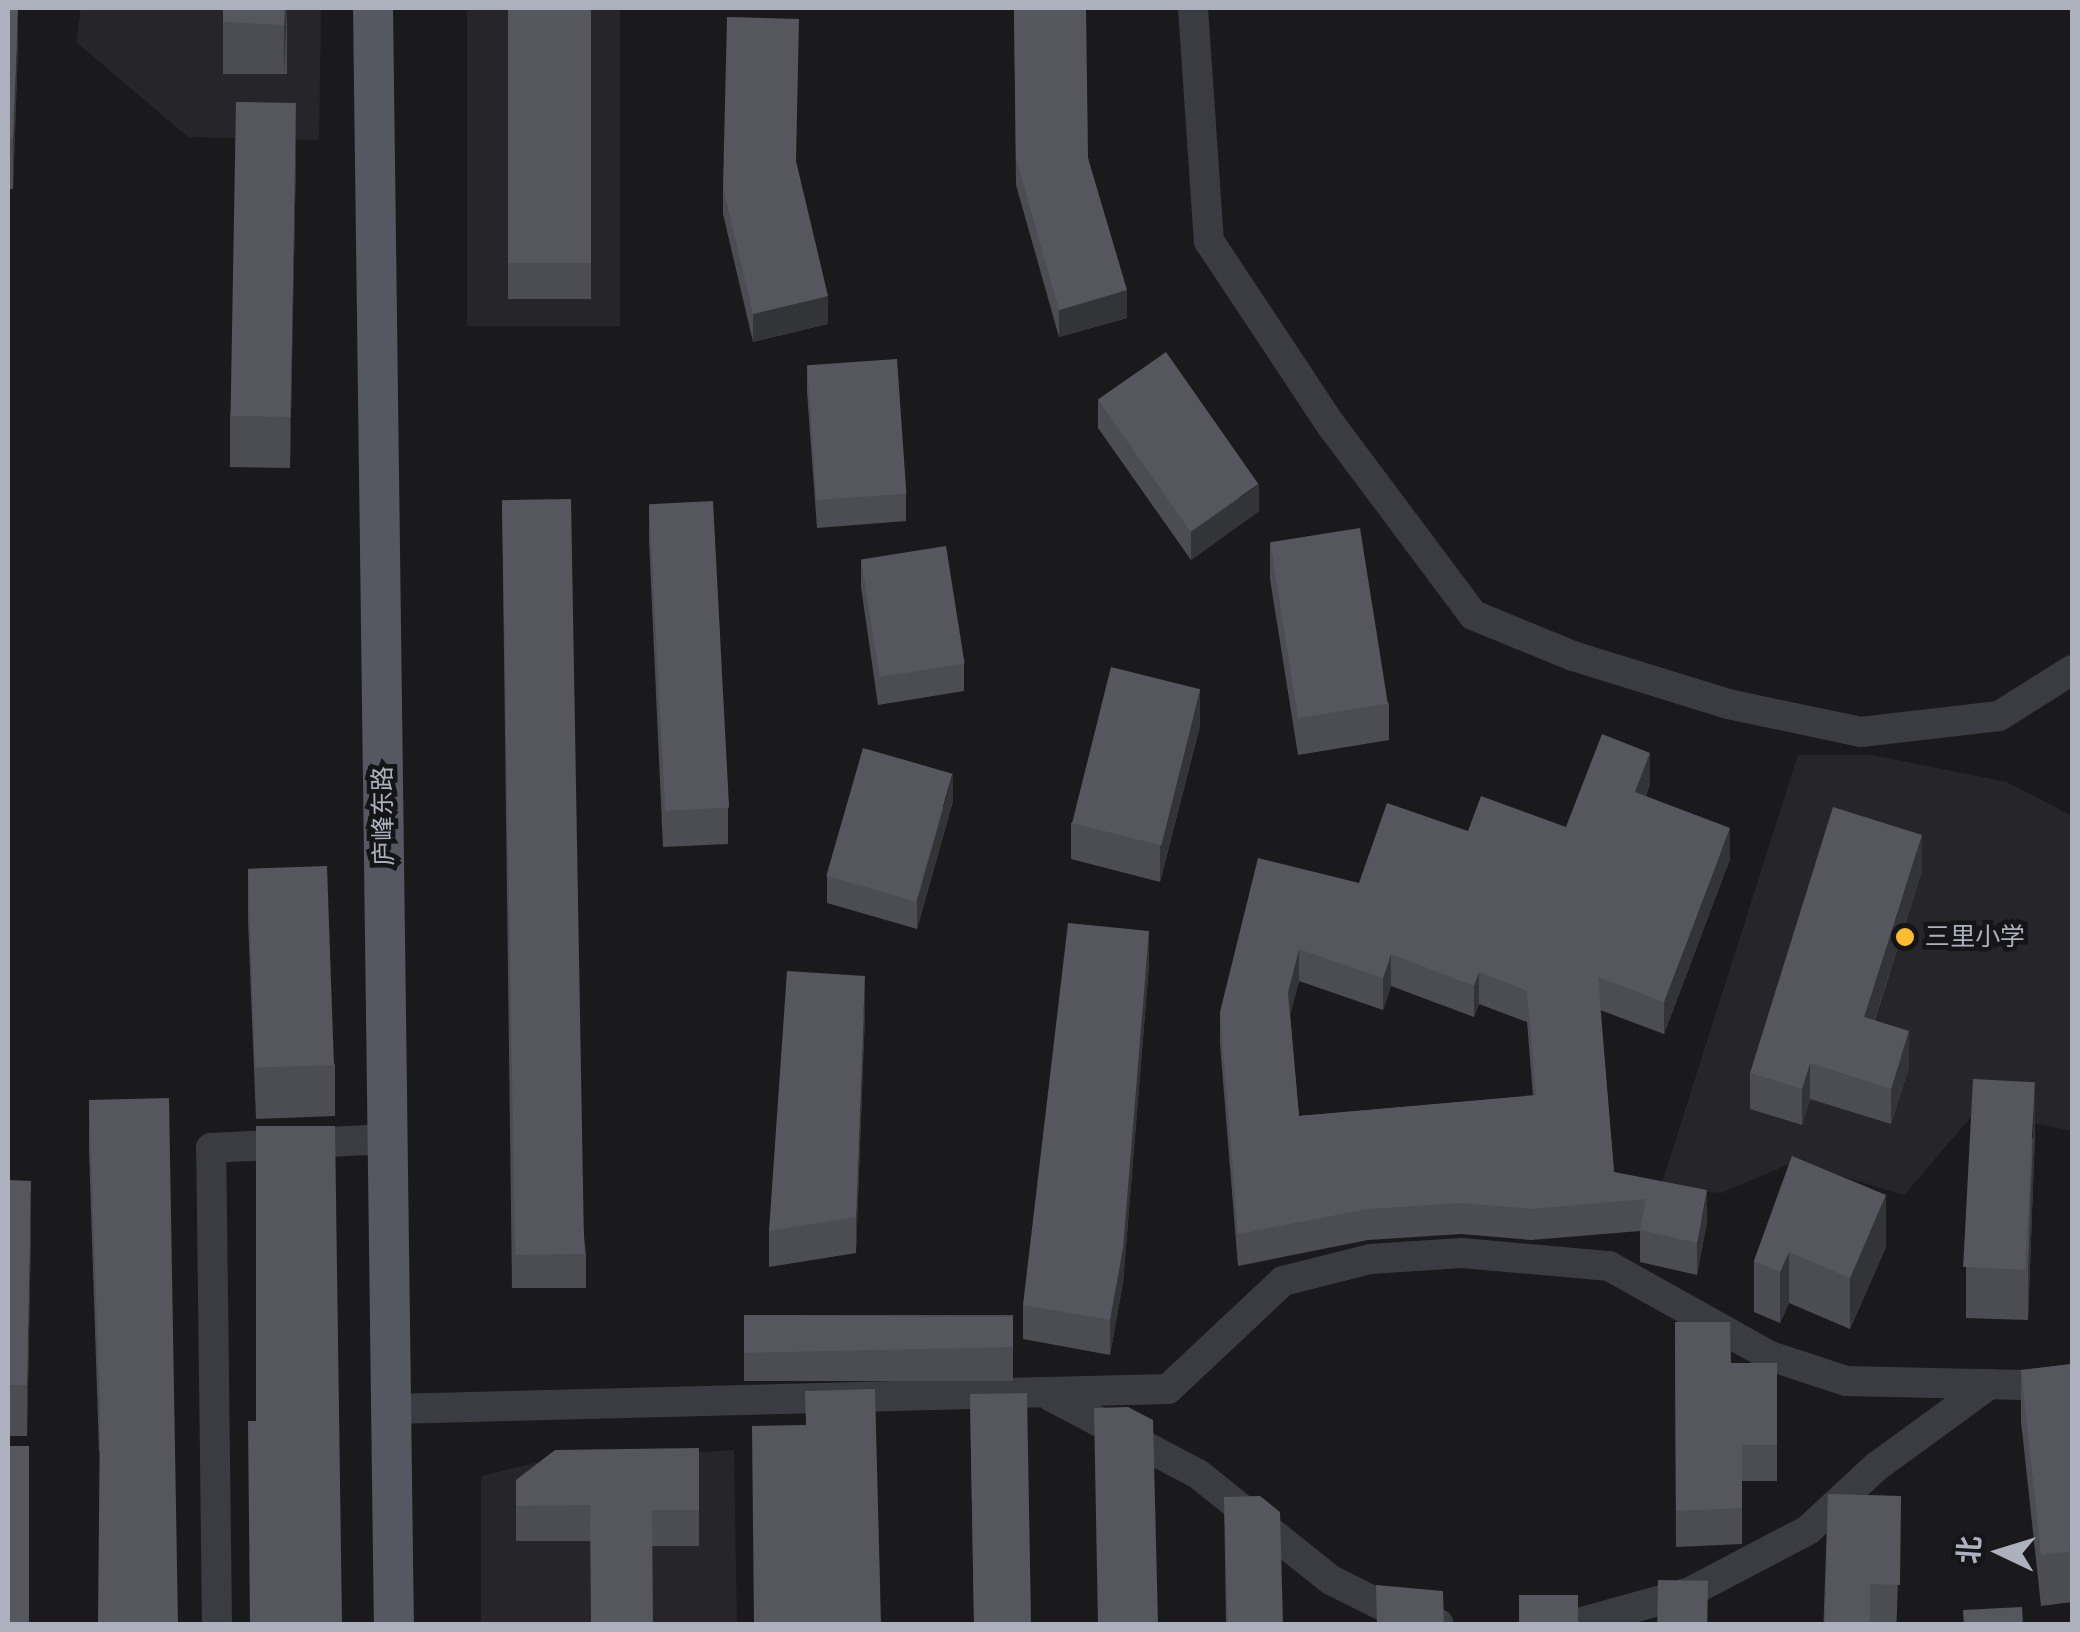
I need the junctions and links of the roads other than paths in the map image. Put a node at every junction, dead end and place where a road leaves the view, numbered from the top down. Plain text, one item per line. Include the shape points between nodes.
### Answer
1 (373, 8) edge
2 (1193, 8) edge
3 (2072, 670) edge
4 (388, 1140) junction
5 (1990, 1384) junction
6 (2072, 1386) edge
7 (1049, 1396) junction
8 (392, 1410) junction
9 (218, 1624) edge
10 (394, 1624) edge
11 (1439, 1624) edge
12 (1575, 1624) edge

1 - 4 main road, 庐峰东路
2 - 3 street via 1209,241 1331,425 1473,615 1574,656 1728,704 1861,732 1999,716
4 - 8 main road, 庐峰东路
4 - 9 street via 211,1148
5 - 6 street
5 - 7 street via 1846,1381 1770,1356 1609,1266 1462,1254 1370,1259 1282,1281 1168,1389
5 - 12 street via 1876,1467 1808,1530 1690,1592
7 - 8 street
7 - 11 street via 1198,1474 1332,1580 1412,1620
8 - 10 main road, 庐峰东路

